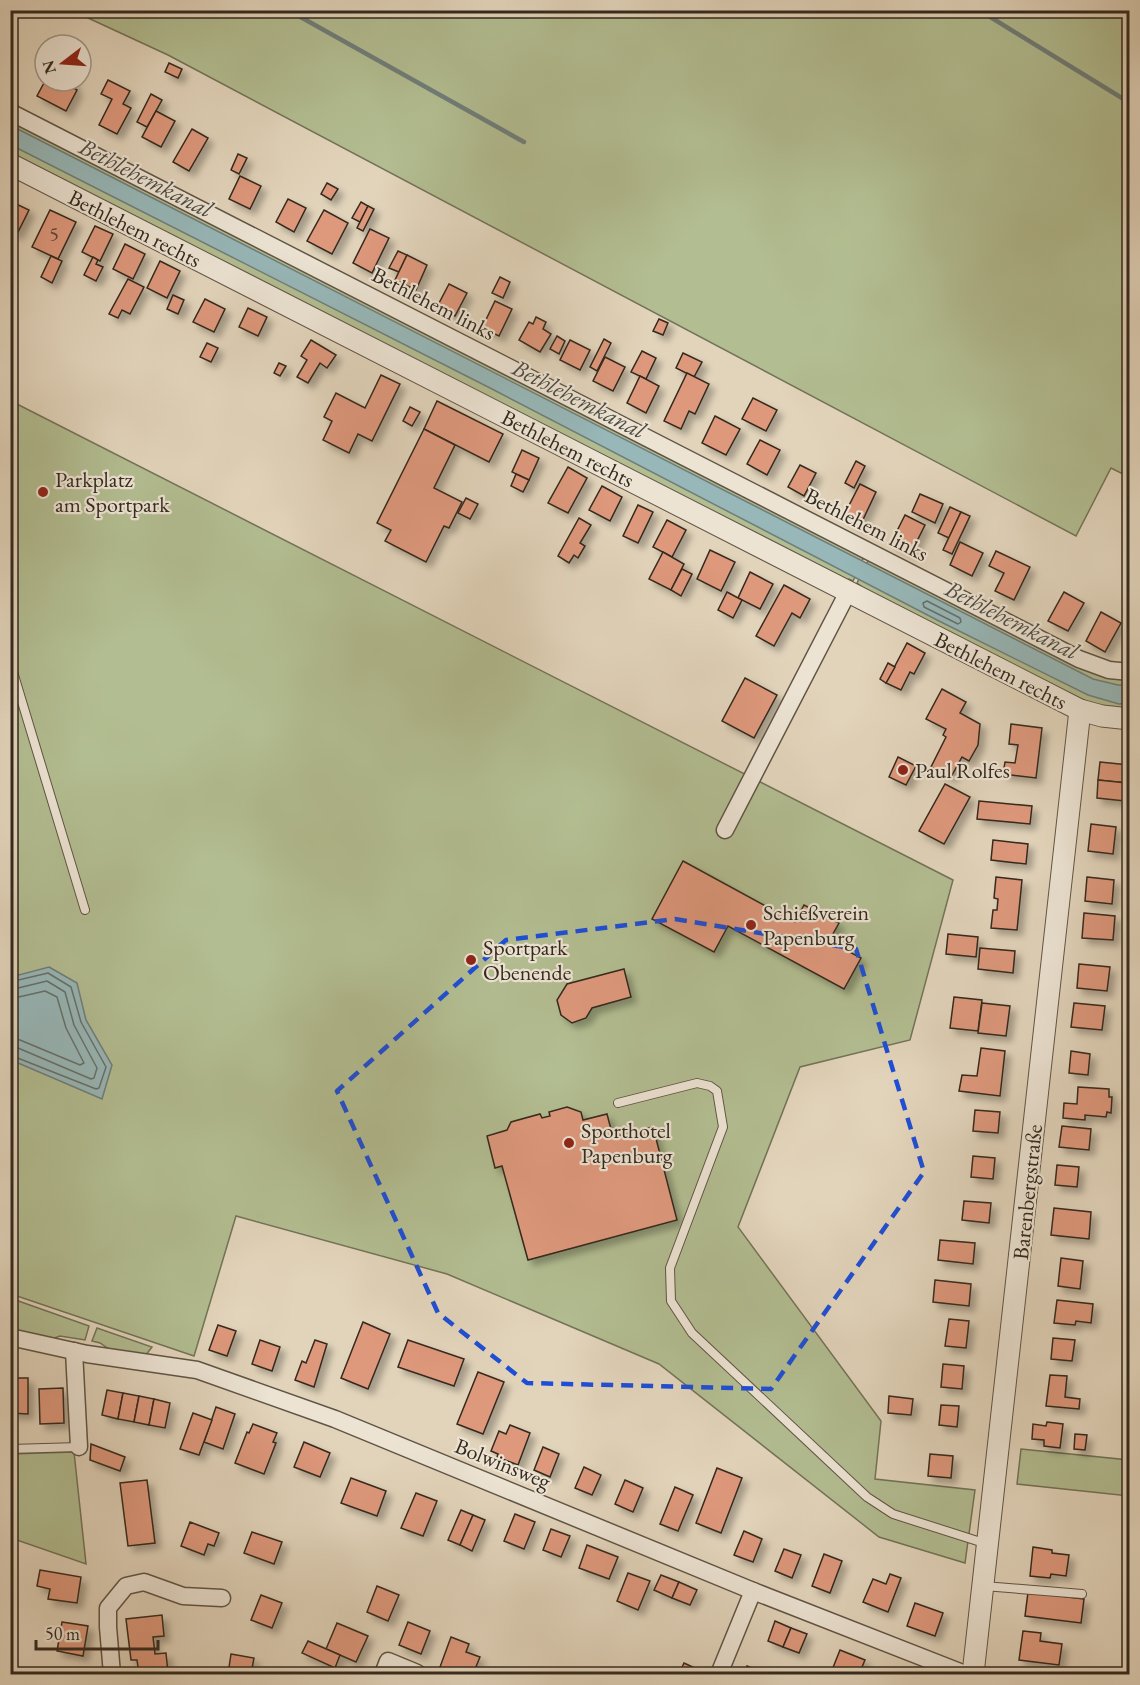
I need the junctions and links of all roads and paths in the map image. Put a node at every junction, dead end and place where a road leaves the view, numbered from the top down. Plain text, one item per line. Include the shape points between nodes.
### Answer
1 (10, 112) edge
2 (10, 164) edge
3 (848, 592) junction
4 (10, 662) edge
5 (1130, 672) edge
6 (1080, 710) junction
7 (1130, 719) edge
8 (725, 830) dead end
9 (85, 910) dead end
10 (618, 1103) dead end
11 (10, 1337) edge
12 (74, 1351) junction
13 (79, 1446) joint
14 (10, 1449) edge
15 (988, 1544) junction
16 (983, 1586) junction
17 (753, 1591) junction
18 (1082, 1594) dead end
19 (222, 1598) dead end
20 (112, 1674) edge
21 (383, 1674) edge
22 (417, 1674) edge
23 (719, 1674) edge
24 (965, 1674) edge
25 (973, 1674) edge

1 - 5 street, Bethlehem links via 1079,659 1109,670
2 - 3 street, Bethlehem rechts
3 - 6 street, Bethlehem rechts
3 - 8 street
4 - 9 lane
6 - 7 street, Bethlehem rechts
6 - 15 street, Barenbergstraße
10 - 15 lane via 698,1083 717,1090 723,1127 670,1268 671,1301 692,1333 867,1497 893,1514
11 - 12 street, Bolwinsweg
12 - 13 street
12 - 17 street, Bolwinsweg via 196,1370 335,1419
13 - 14 lane
15 - 16 street, Barenbergstraße
16 - 18 lane
16 - 25 street, Barenbergstraße
17 - 23 street
17 - 24 street, Bolwinsweg
19 - 20 street via 183,1596 144,1582 126,1586 108,1608
21 - 22 street via 388,1661

